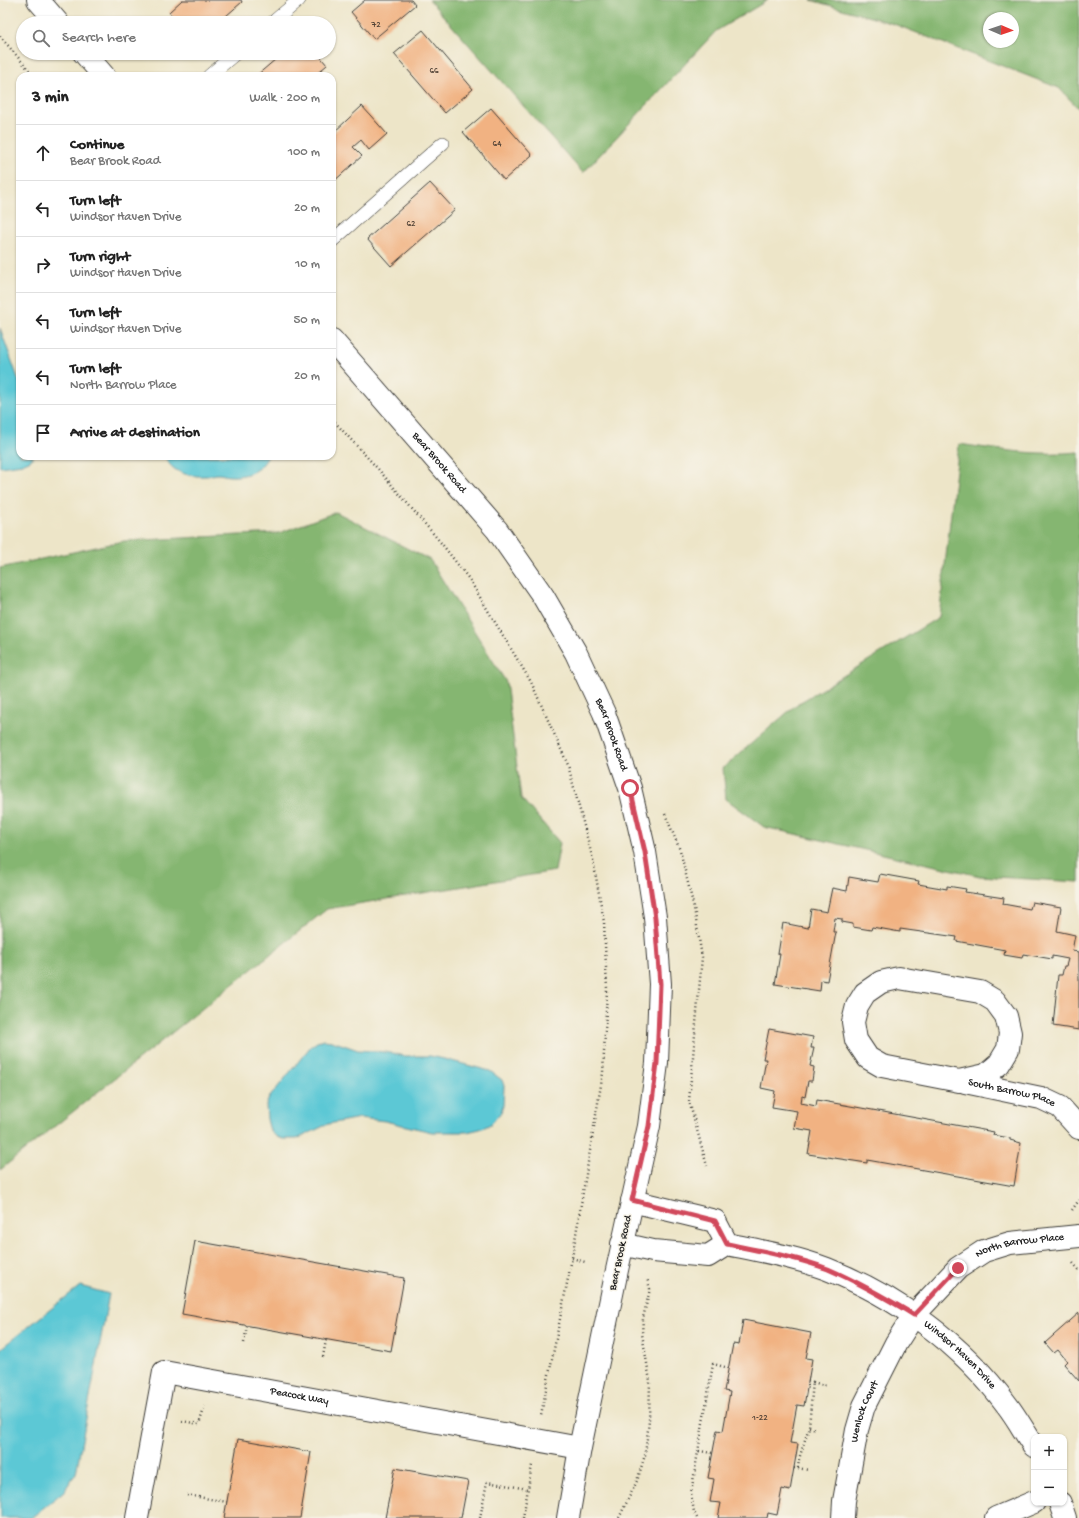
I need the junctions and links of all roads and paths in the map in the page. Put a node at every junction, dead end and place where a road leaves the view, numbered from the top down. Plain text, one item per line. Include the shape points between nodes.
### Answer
1 (38, 0) edge
2 (299, 0) edge
3 (52, 16) edge
4 (280, 16) edge
5 (0, 36) edge
6 (16, 55) edge
7 (20, 60) edge
8 (90, 60) edge
9 (228, 60) edge
10 (31, 72) edge
11 (101, 72) edge
12 (214, 72) edge
13 (443, 143) dead end
14 (336, 237) edge
15 (336, 345) edge
16 (336, 423) edge
17 (662, 808) dead end
18 (959, 1081) junction
19 (1079, 1128) edge
20 (707, 1166) dead end
21 (632, 1200) junction
22 (1079, 1236) edge
23 (622, 1244) junction
24 (727, 1244) junction
25 (572, 1258) junction
26 (1071, 1261) dead end
27 (585, 1262) dead end
28 (1079, 1270) edge
29 (647, 1278) dead end
30 (914, 1315) junction
31 (247, 1326) dead end
32 (326, 1340) dead end
33 (244, 1342) dead end
34 (323, 1357) dead end
35 (729, 1368) dead end
36 (808, 1381) dead end
37 (812, 1382) junction
38 (826, 1386) dead end
39 (206, 1401) dead end
40 (176, 1420) dead end
41 (809, 1427) junction
42 (816, 1429) dead end
43 (537, 1440) junction
44 (1031, 1441) edge
45 (580, 1448) junction
46 (698, 1451) junction
47 (712, 1453) dead end
48 (794, 1468) dead end
49 (798, 1468) junction
50 (808, 1470) dead end
51 (528, 1489) junction
52 (187, 1495) dead end
53 (227, 1502) dead end
54 (1031, 1503) edge
55 (1061, 1506) edge
56 (137, 1518) edge
57 (480, 1518) edge
58 (523, 1518) edge
59 (568, 1518) edge
60 (619, 1518) edge
61 (698, 1518) edge
62 (843, 1518) edge
63 (996, 1518) edge
64 (1065, 1518) edge

1 - 3 street
2 - 4 lane
5 - 6 path
7 - 10 path
8 - 11 street
9 - 12 lane
13 - 14 lane
15 - 21 street, Bear Brook Road via 497,530 543,596 576,653 604,713 630,788 645,852 655,918 659,976 657,1063 649,1126
16 - 25 path via 442,544 469,579 531,682 568,765 593,860 604,922 607,989 603,1073
17 - 20 path via 680,850 702,956 689,1102
18 - 18 street, South Barrow Place via 882,1066 868,1058 856,1040 853,1022 857,1006 865,993 881,982 899,978 980,992 995,1001 1006,1016 1010,1033 1008,1049 999,1064 986,1076
18 - 19 street, South Barrow Place via 1041,1098 1060,1107
21 - 23 street, Bear Brook Road
21 - 24 street via 715,1221
22 - 30 street, North Barrow Place via 1010,1243 984,1251 958,1268
23 - 24 street via 653,1251 708,1256
23 - 45 street, Bear Brook Road
24 - 30 street, Windsor Haven Drive via 827,1269 871,1289
25 - 27 path
25 - 43 path
26 - 28 path
29 - 60 path via 650,1290 642,1334 650,1381 649,1421 645,1455 637,1481
30 - 44 street, Windsor Haven Drive via 971,1363 1007,1405
30 - 62 street, Wenlock Court via 896,1343 864,1406 857,1430
31 - 33 path
32 - 34 path
35 - 46 path via 713,1364
36 - 37 path
37 - 38 path
37 - 41 path
39 - 40 path via 200,1424
41 - 42 path
41 - 49 path
43 - 45 street, Peacock Way
43 - 51 path
43 - 56 street, Peacock Way via 164,1372
45 - 59 street, Bear Brook Road
46 - 47 path
46 - 61 path via 691,1493 694,1512
48 - 49 path
49 - 50 path
51 - 57 path via 487,1482
51 - 58 path
52 - 53 path
54 - 63 street
55 - 64 street

